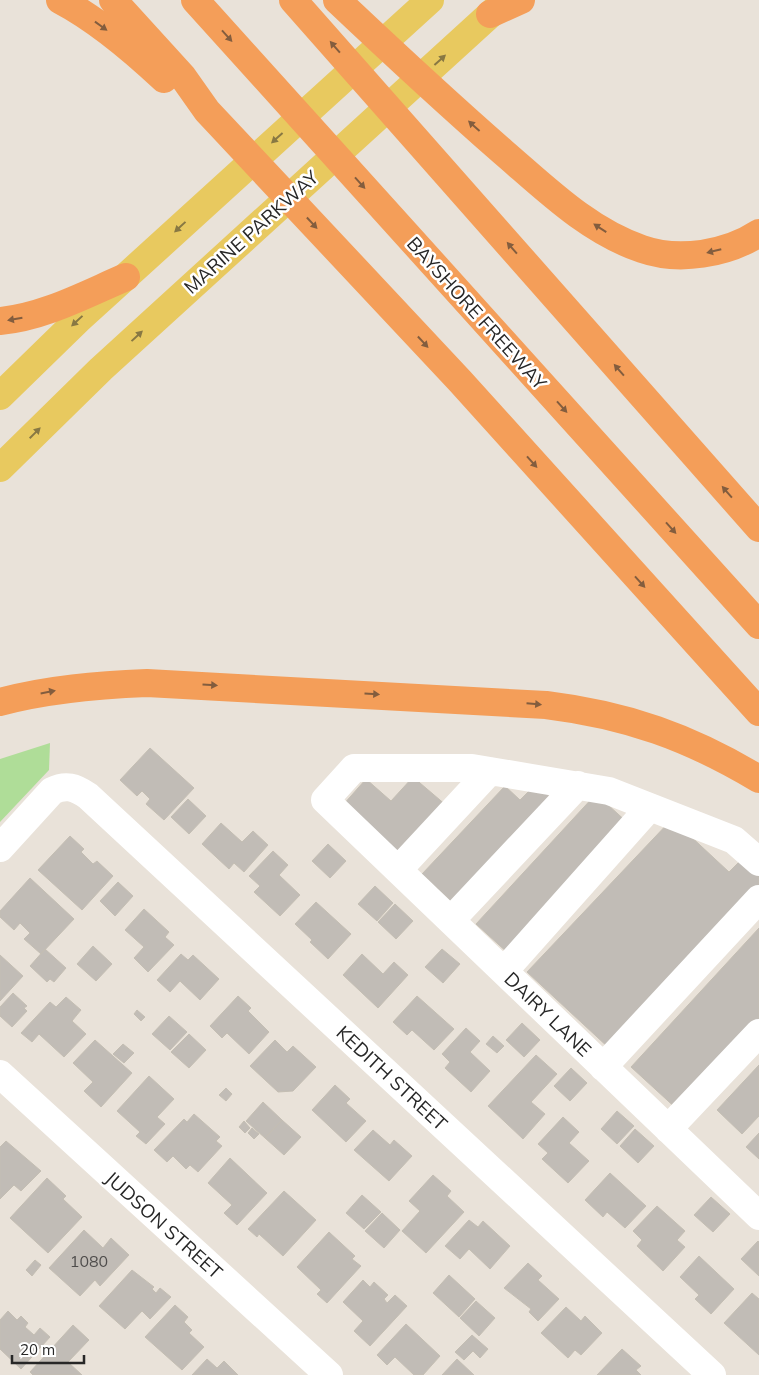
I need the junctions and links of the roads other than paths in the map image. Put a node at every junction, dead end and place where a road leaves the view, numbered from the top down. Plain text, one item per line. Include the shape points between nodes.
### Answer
1 (60, 0) edge
2 (113, 0) edge
3 (195, 0) edge
4 (293, 0) edge
5 (337, 0) edge
6 (430, 0) edge
7 (521, 0) edge
8 (498, 7) edge
9 (207, 111) junction
10 (759, 233) edge
11 (126, 277) junction
12 (0, 321) edge
13 (0, 396) edge
14 (0, 468) edge
15 (759, 528) edge
16 (759, 626) edge
17 (0, 702) edge
18 (759, 712) edge
19 (490, 771) junction
20 (759, 780) edge
21 (578, 785) junction
22 (650, 807) junction
23 (0, 848) edge
24 (759, 862) edge
25 (398, 870) junction
26 (759, 899) edge
27 (451, 920) junction
28 (504, 971) junction
29 (759, 1033) edge
30 (604, 1067) junction
31 (0, 1074) edge
32 (668, 1129) junction
33 (759, 1216) edge
34 (329, 1375) edge
35 (712, 1375) edge

1 -> 9 highway via 80,10
2 - 9 highway via 183,77
3 -> 16 highway, BAYSHORE FREEWAY
15 -> 4 highway
10 -> 5 highway via 748,240 710,252 676,255 643,250 611,236 540,185
6 -> 11 main road
7 - 8 highway
14 -> 8 main road, MARINE PARKWAY via 101,369
9 -> 18 highway via 460,381
11 -> 12 highway via 56,307
11 -> 13 main road
17 -> 20 highway via 57,690 147,683 546,705 624,718 660,730
19 - 21 street
19 - 25 street
19 - 25 street, DAIRY LANE via 472,768 354,768 325,800
21 - 22 street via 609,791
21 - 27 street
22 - 24 street via 734,840
22 - 28 street
23 - 35 street, KEDITH STREET via 60,787 69,786 88,796
25 - 27 street, DAIRY LANE
26 - 30 street
27 - 28 street, DAIRY LANE
28 - 30 street, DAIRY LANE
29 - 32 street
30 - 32 street, DAIRY LANE
31 - 34 street, JUDSON STREET
32 - 33 street, DAIRY LANE

